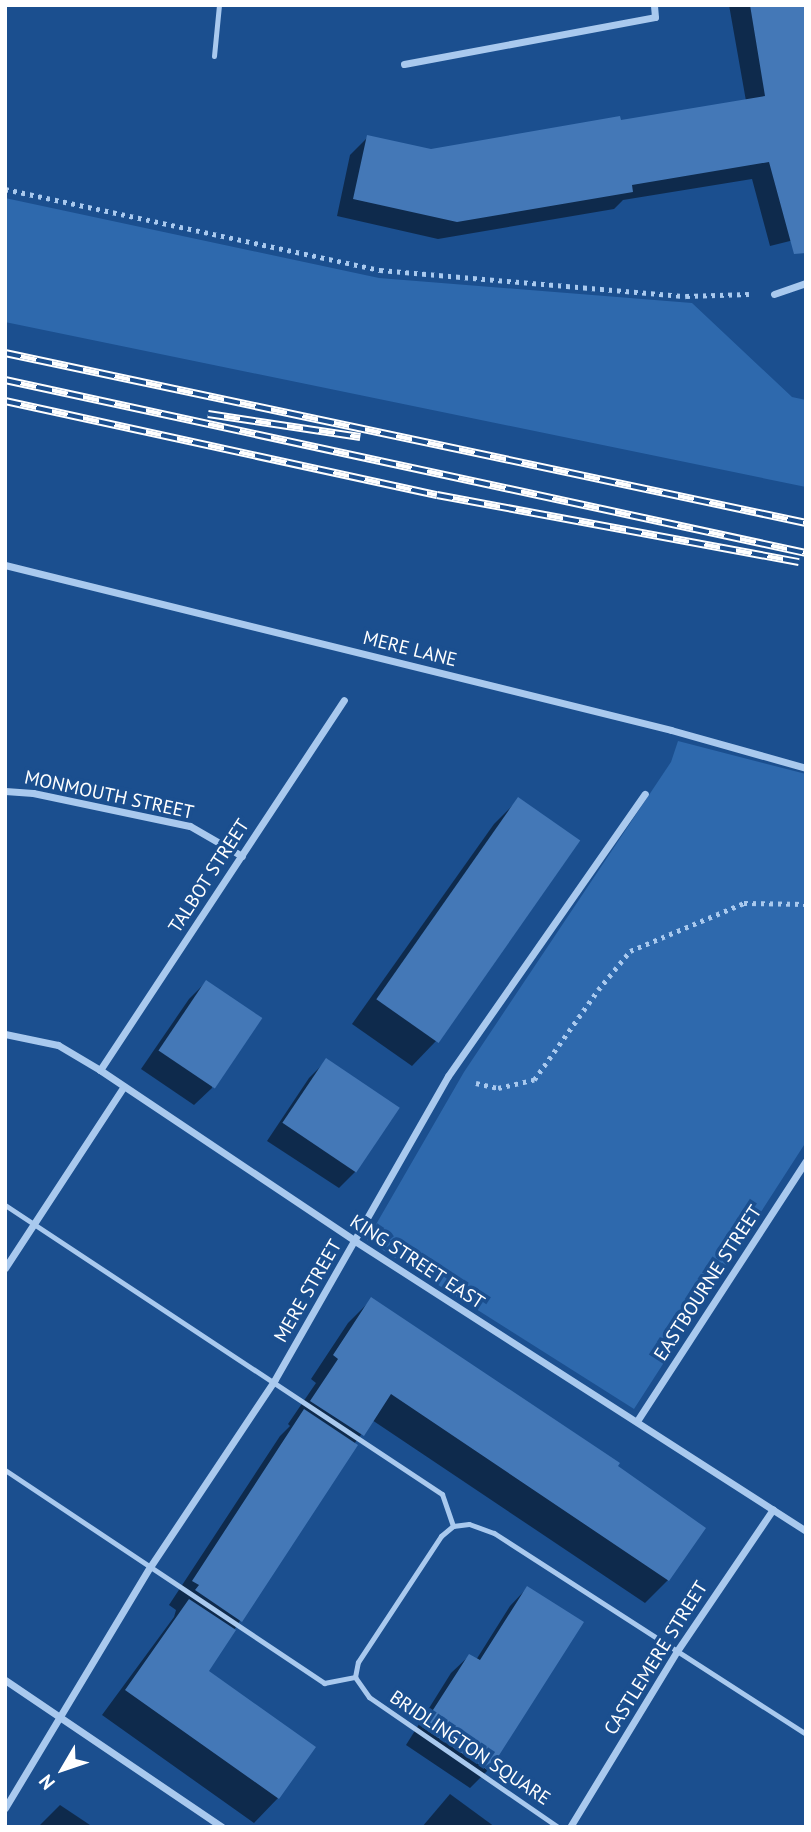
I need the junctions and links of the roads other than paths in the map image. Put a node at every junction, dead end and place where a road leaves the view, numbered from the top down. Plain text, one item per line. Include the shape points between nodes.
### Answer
1 (219, 5) edge
2 (654, 5) edge
3 (214, 56) dead end
4 (404, 64) dead end
5 (806, 283) edge
6 (774, 293) road end
7 (5, 565) edge
8 (344, 700) dead end
9 (806, 768) edge
10 (5, 791) edge
11 (645, 794) dead end
12 (242, 856) junction
13 (5, 1034) edge
14 (100, 1070) junction
15 (124, 1086) junction
16 (806, 1161) edge
17 (5, 1205) edge
18 (34, 1223) junction
19 (355, 1241) junction
20 (5, 1268) edge
21 (275, 1381) junction
22 (637, 1421) junction
23 (5, 1470) edge
24 (773, 1509) junction
25 (453, 1526) junction
26 (806, 1531) edge
27 (150, 1567) junction
28 (677, 1651) junction
29 (355, 1677) junction
30 (5, 1681) edge
31 (61, 1718) junction
32 (806, 1734) edge
33 (5, 1808) edge
34 (222, 1827) edge
35 (558, 1827) edge
36 (570, 1827) edge

1 - 3 lane
2 - 4 street via 655,18
5 - 6 street
7 - 9 street, MERE LANE via 671,730
8 - 12 street, TALBOT STREET
10 - 12 street, MONMOUTH STREET via 190,826
11 - 19 street, MERE STREET via 448,1076
12 - 14 street, TALBOT STREET
13 - 14 street, KING STREET EAST via 58,1045
14 - 15 street, KING STREET EAST
15 - 18 street
15 - 19 street, KING STREET EAST
16 - 22 street, EASTBOURNE STREET
17 - 18 lane
18 - 20 street
18 - 21 lane
19 - 21 street, MERE STREET
19 - 22 street, KING STREET EAST
21 - 25 lane via 442,1494
21 - 27 street, MERE STREET
22 - 24 street, KING STREET EAST
23 - 27 lane
24 - 26 street, KING STREET EAST
24 - 28 street, CASTLEMERE STREET
25 - 28 lane via 469,1524 494,1533
25 - 29 lane via 358,1662
27 - 29 lane via 324,1683
27 - 31 street, MERE STREET
28 - 32 lane
28 - 36 street, CASTLEMERE STREET
29 - 35 lane, BRIDLINGTON SQUARE via 369,1697
30 - 31 street
31 - 33 street, MERE STREET
31 - 34 street

